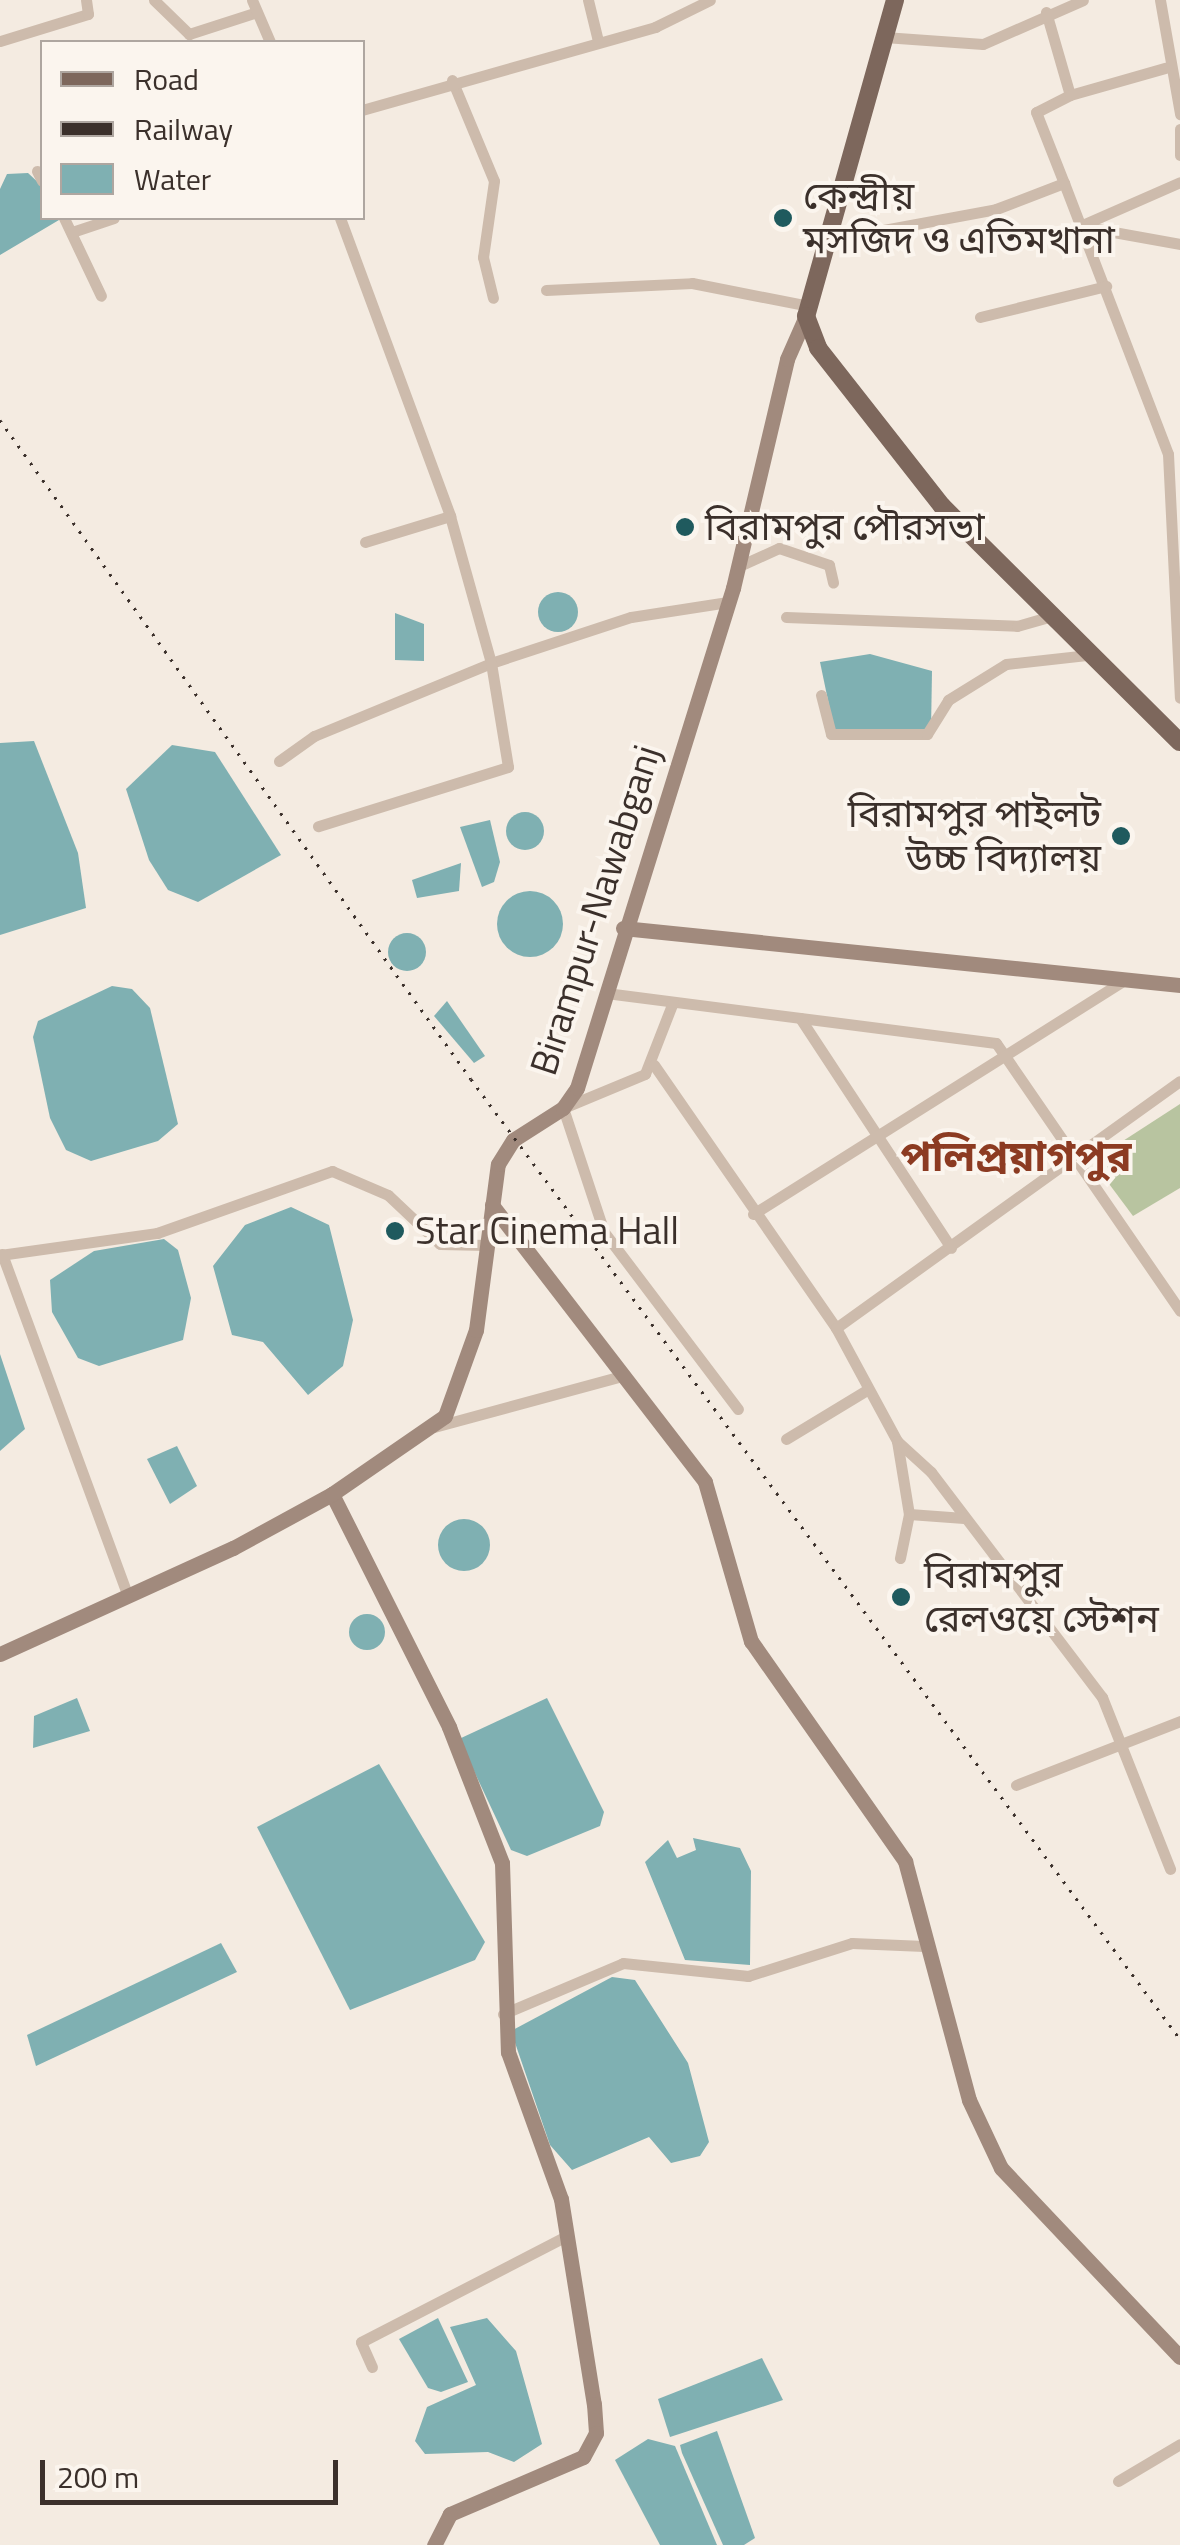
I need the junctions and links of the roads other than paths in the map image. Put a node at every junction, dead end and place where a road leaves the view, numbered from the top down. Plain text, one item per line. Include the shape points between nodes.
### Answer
1 (86, 0) edge
2 (154, 0) edge
3 (588, 0) edge
4 (710, 0) edge
5 (895, 0) edge
6 (1083, 0) edge
7 (1160, 0) edge
8 (254, 3) edge
9 (1049, 7) edge
10 (884, 38) junction
11 (269, 40) edge
12 (0, 41) edge
13 (598, 41) junction
14 (1165, 68) junction
15 (452, 80) junction
16 (1070, 95) junction
17 (365, 109) edge
18 (1180, 114) edge
19 (1180, 130) edge
20 (1180, 155) edge
21 (1180, 182) edge
22 (1064, 183) junction
23 (65, 220) edge
24 (108, 220) edge
25 (341, 220) edge
26 (1080, 226) junction
27 (72, 232) junction
28 (824, 241) junction
29 (1180, 244) edge
30 (1106, 286) junction
31 (546, 290) dead end
32 (101, 296) dead end
33 (494, 298) dead end
34 (808, 311) junction
35 (980, 317) dead end
36 (450, 516) junction
37 (365, 542) dead end
38 (737, 566) junction
39 (834, 583) dead end
40 (728, 602) junction
41 (786, 617) dead end
42 (1050, 617) junction
43 (1088, 655) junction
44 (490, 663) junction
45 (821, 695) dead end
46 (1180, 698) edge
47 (1180, 740) edge
48 (279, 761) dead end
49 (318, 826) dead end
50 (623, 928) junction
51 (1123, 981) junction
52 (1180, 985) edge
53 (606, 993) junction
54 (673, 1002) junction
55 (800, 1018) junction
56 (1006, 1052) junction
57 (654, 1066) junction
58 (1180, 1081) edge
59 (563, 1108) junction
60 (876, 1136) junction
61 (1072, 1159) junction
62 (492, 1205) junction
63 (753, 1214) junction
64 (486, 1245) junction
65 (951, 1248) junction
66 (1, 1255) edge
67 (1180, 1312) edge
68 (836, 1328) junction
69 (625, 1376) junction
70 (867, 1390) junction
71 (738, 1409) dead end
72 (434, 1427) junction
73 (786, 1439) dead end
74 (897, 1442) junction
75 (332, 1494) junction
76 (909, 1514) junction
77 (964, 1518) junction
78 (900, 1558) dead end
79 (128, 1596) junction
80 (0, 1654) edge
81 (1180, 1722) edge
82 (1124, 1737) junction
83 (1016, 1785) dead end
84 (1170, 1869) dead end
85 (924, 1946) junction
86 (503, 2014) junction
87 (568, 2235) junction
88 (1180, 2357) edge
89 (372, 2367) dead end
90 (1180, 2444) edge
91 (1118, 2481) dead end
92 (434, 2545) edge

1 - 12 street via 88,14
2 - 8 street via 189,34
3 - 13 street
4 - 13 street
5 - 10 main road
6 - 9 street
7 - 14 street
8 - 11 street
9 - 10 street via 983,44
9 - 16 street
10 - 28 main road
13 - 15 street
14 - 16 street
14 - 18 street
15 - 17 street
15 - 33 street via 494,181 483,257
16 - 22 street via 1036,112
19 - 20 street
21 - 26 street
22 - 26 street
22 - 28 street via 996,209
23 - 27 street
24 - 27 street
25 - 36 street
26 - 29 street
26 - 30 street
27 - 32 street
28 - 34 main road
30 - 35 street
30 - 46 street via 1168,454
31 - 34 street via 692,283
34 - 38 street, Birampur-Nawabganj via 787,359
34 - 42 main road via 840,384 895,455
36 - 37 street
36 - 44 street
38 - 39 street via 778,548 829,565
38 - 40 street, Birampur-Nawabganj
40 - 44 street via 631,617
40 - 50 street, Birampur-Nawabganj
41 - 42 street via 1017,626
42 - 43 main road
43 - 45 street via 1006,664 948,700 927,734 831,734
43 - 47 main road
44 - 48 street via 314,736
44 - 49 street via 508,766
50 - 51 street
50 - 53 street, Birampur-Nawabganj
51 - 52 street
51 - 56 street
53 - 54 street
53 - 59 street, Birampur-Nawabganj
54 - 55 street
54 - 57 street
55 - 56 street via 958,1033
55 - 60 street
56 - 60 street
56 - 61 street
57 - 59 street
57 - 63 street
58 - 61 street
59 - 62 street, Birampur-Nawabganj via 505,1150
59 - 71 street via 604,1232
60 - 63 street
60 - 65 street
61 - 65 street
61 - 67 street
62 - 64 street, Birampur-Nawabganj
62 - 69 street
63 - 68 street
64 - 66 street via 440,1244 388,1195 332,1171 157,1233
64 - 72 street, Birampur-Nawabganj via 464,1373
65 - 68 street
66 - 79 street
68 - 70 street
69 - 72 street
69 - 85 street via 705,1482 751,1642 905,1862
70 - 73 street
70 - 74 street
72 - 75 street, Birampur-Nawabganj
74 - 76 street
74 - 77 street
75 - 79 street, Birampur-Nawabganj
75 - 86 street via 449,1726 502,1863
76 - 77 street
76 - 78 street
77 - 82 street
79 - 80 street, Birampur-Nawabganj
81 - 82 street
82 - 83 street
82 - 84 street
85 - 86 street via 852,1943 748,1976 624,1963
85 - 88 street via 968,2100 1002,2168
86 - 87 street via 514,2076 552,2163
87 - 89 street via 360,2342
87 - 92 street via 594,2404 591,2447 450,2514
90 - 91 street

